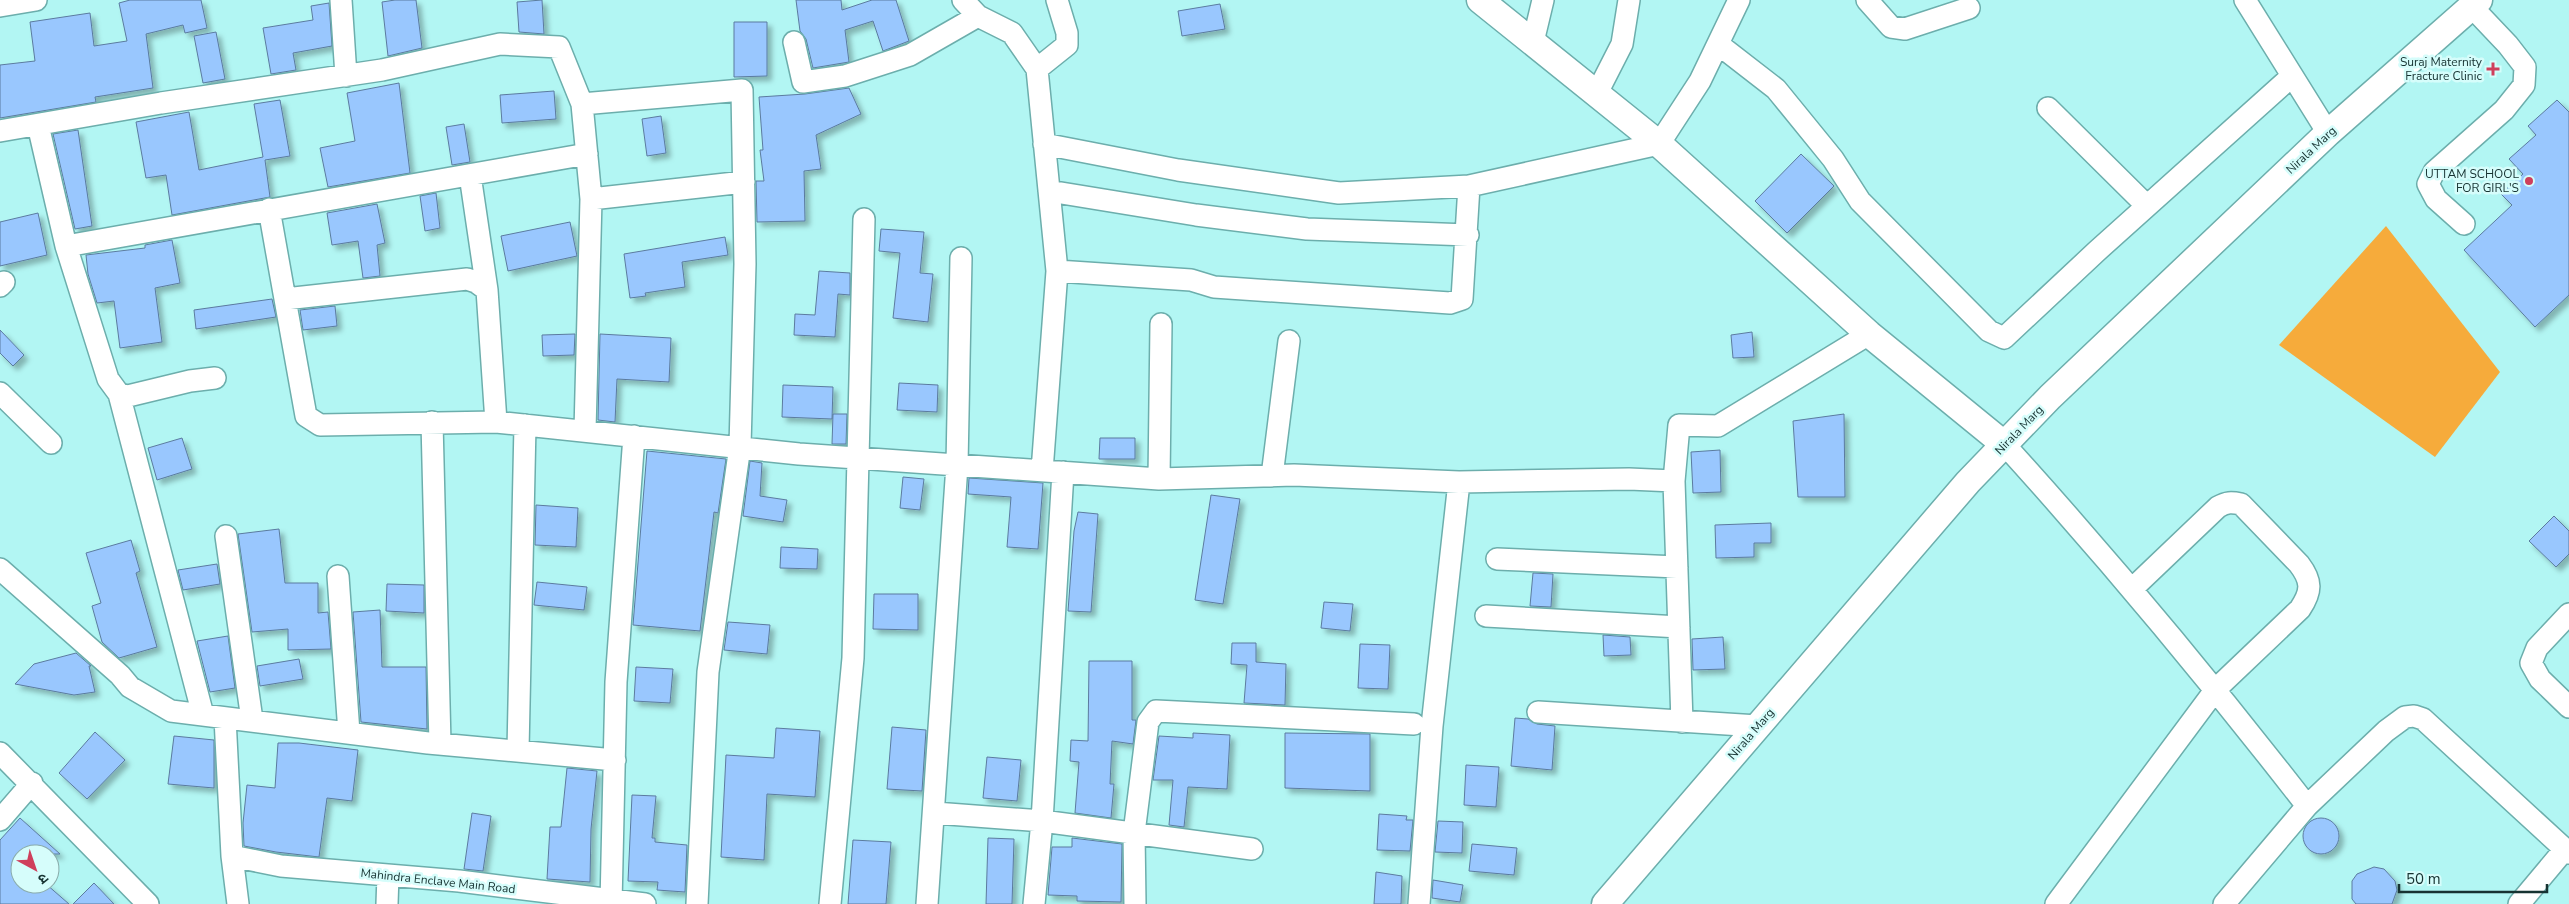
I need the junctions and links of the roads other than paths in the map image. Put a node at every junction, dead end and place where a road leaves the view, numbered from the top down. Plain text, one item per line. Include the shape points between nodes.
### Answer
1 (36, 0) edge
2 (342, 0) edge
3 (963, 0) edge
4 (1057, 0) edge
5 (1480, 0) edge
6 (1543, 0) edge
7 (1629, 0) edge
8 (1739, 0) edge
9 (1867, 0) edge
10 (2245, 0) edge
11 (2475, 3) edge
12 (0, 6) edge
13 (1968, 8) dead end
14 (978, 16) junction
15 (794, 42) dead end
16 (1533, 42) junction
17 (1718, 44) junction
18 (1036, 69) junction
19 (346, 76) junction
20 (2292, 76) junction
21 (1597, 94) junction
22 (582, 104) junction
23 (2048, 108) dead end
24 (38, 125) junction
25 (0, 132) edge
26 (2328, 134) junction
27 (1044, 144) junction
28 (1659, 144) junction
29 (587, 154) junction
30 (470, 175) junction
31 (744, 182) junction
32 (1469, 186) junction
33 (1049, 191) junction
34 (591, 199) junction
35 (2147, 206) junction
36 (269, 209) junction
37 (864, 219) dead end
38 (2464, 224) dead end
39 (1468, 235) junction
40 (66, 246) junction
41 (961, 258) dead end
42 (1057, 270) junction
43 (488, 290) junction
44 (285, 299) junction
45 (1161, 324) dead end
46 (1869, 334) junction
47 (1289, 341) dead end
48 (215, 378) dead end
49 (0, 393) edge
50 (119, 394) junction
51 (432, 422) junction
52 (496, 422) junction
53 (525, 425) junction
54 (585, 431) junction
55 (634, 436) junction
56 (51, 443) dead end
57 (2005, 445) junction
58 (740, 446) junction
59 (859, 458) junction
60 (957, 465) junction
61 (1042, 471) junction
62 (1063, 472) junction
63 (1272, 476) junction
64 (1160, 479) junction
65 (1459, 482) junction
66 (1674, 482) junction
67 (226, 536) dead end
68 (1497, 559) dead end
69 (1677, 567) junction
70 (0, 569) edge
71 (338, 576) dead end
72 (2132, 589) junction
73 (2569, 614) edge
74 (1486, 616) dead end
75 (1679, 627) junction
76 (2216, 689) junction
77 (2569, 707) edge
78 (1538, 712) dead end
79 (203, 715) junction
80 (225, 718) junction
81 (252, 720) junction
82 (1682, 722) junction
83 (1414, 724) dead end
84 (1758, 726) junction
85 (349, 733) junction
86 (440, 744) junction
87 (518, 750) junction
88 (0, 753) edge
89 (615, 760) junction
90 (32, 783) junction
91 (2306, 806) junction
92 (935, 813) junction
93 (0, 820) edge
94 (1042, 821) junction
95 (1134, 833) junction
96 (1252, 849) dead end
97 (2567, 851) edge
98 (232, 856) junction
99 (388, 875) junction
100 (612, 902) edge
101 (148, 904) edge
102 (238, 904) edge
103 (387, 904) edge
104 (645, 904) edge
105 (697, 904) edge
106 (830, 904) edge
107 (927, 904) edge
108 (1034, 904) edge
109 (1135, 904) edge
110 (1419, 904) edge
111 (1605, 904) edge
112 (2056, 904) edge
113 (2225, 904) edge
114 (2519, 904) edge

1 - 12 street
2 - 19 street
3 - 14 street
4 - 18 street via 1067,33 1067,45
5 - 16 street
6 - 16 street
7 - 21 street via 1622,44
8 - 17 street
9 - 13 street via 1891,26 1905,29
10 - 20 street
11 - 26 street, Nirala Marg
11 - 38 street via 2525,67 2524,85 2504,110 2434,172 2428,184 2436,199
14 - 15 street via 910,55 845,76 803,82
14 - 18 street via 1012,34
16 - 21 street
17 - 28 street via 1700,81
17 - 35 street via 1776,89 1833,160 1860,201 1989,331 2004,338
18 - 27 street
19 - 22 street via 500,44 558,47
19 - 24 street
20 - 26 street
20 - 35 street
21 - 28 street
22 - 29 street
22 - 31 street via 742,90
23 - 35 street
24 - 25 street
24 - 40 street
26 - 57 street, Nirala Marg via 2050,397
27 - 32 street via 1178,170 1339,193
27 - 33 street
28 - 32 street
28 - 46 street
29 - 30 street
29 - 34 street
30 - 36 street
30 - 43 street
31 - 34 street
31 - 58 street
32 - 39 street
33 - 39 street via 1307,229
33 - 42 street
34 - 54 street
36 - 40 street
36 - 44 street
37 - 59 street
39 - 42 street via 1462,299 1450,303 1214,287 1191,280
40 - 50 street via 103,367
41 - 60 street
42 - 61 street
43 - 44 street via 467,279
43 - 52 street
44 - 51 street via 306,416 320,425
45 - 64 street
46 - 57 street
46 - 66 street via 1718,426 1679,425
47 - 63 street
48 - 50 street via 128,396
49 - 56 street
50 - 79 street
51 - 52 street
51 - 86 street
52 - 53 street
53 - 54 street
53 - 87 street
54 - 55 street
55 - 58 street
55 - 89 street via 616,682
57 - 72 street
57 - 84 street, Nirala Marg via 1968,482
58 - 59 street
58 - 105 street via 708,672
59 - 60 street
59 - 106 street via 853,658
60 - 61 street
60 - 92 street
61 - 62 street
62 - 64 street
62 - 94 street
63 - 64 street
63 - 65 street
65 - 66 street via 1629,479
65 - 110 street via 1432,726
66 - 69 street
67 - 81 street
68 - 69 street
69 - 75 street
70 - 79 street via 130,687 171,711
71 - 85 street
72 - 76 street
72 - 76 street via 2226,502 2241,504 2299,564 2310,586 2300,609
73 - 77 street via 2537,648 2531,663 2540,679
74 - 75 street
75 - 82 street
76 - 91 street
76 - 112 street
78 - 82 street
79 - 80 street
80 - 81 street
80 - 98 street
81 - 85 street
82 - 84 street
83 - 95 street via 1156,711 1148,722
84 - 111 street, Nirala Marg
85 - 86 street
86 - 87 street
87 - 89 street
88 - 90 street
89 - 100 street
90 - 93 street
90 - 101 street
91 - 97 street via 2386,731 2405,717 2414,716 2424,719
91 - 113 street
92 - 94 street
92 - 107 street
94 - 95 street
94 - 108 street
95 - 96 street
95 - 109 street
97 - 114 street
98 - 99 street, Mahindra Enclave Main Road via 281,866
98 - 102 street
99 - 100 street, Mahindra Enclave Main Road
99 - 103 street
100 - 104 street, Mahindra Enclave Main Road

